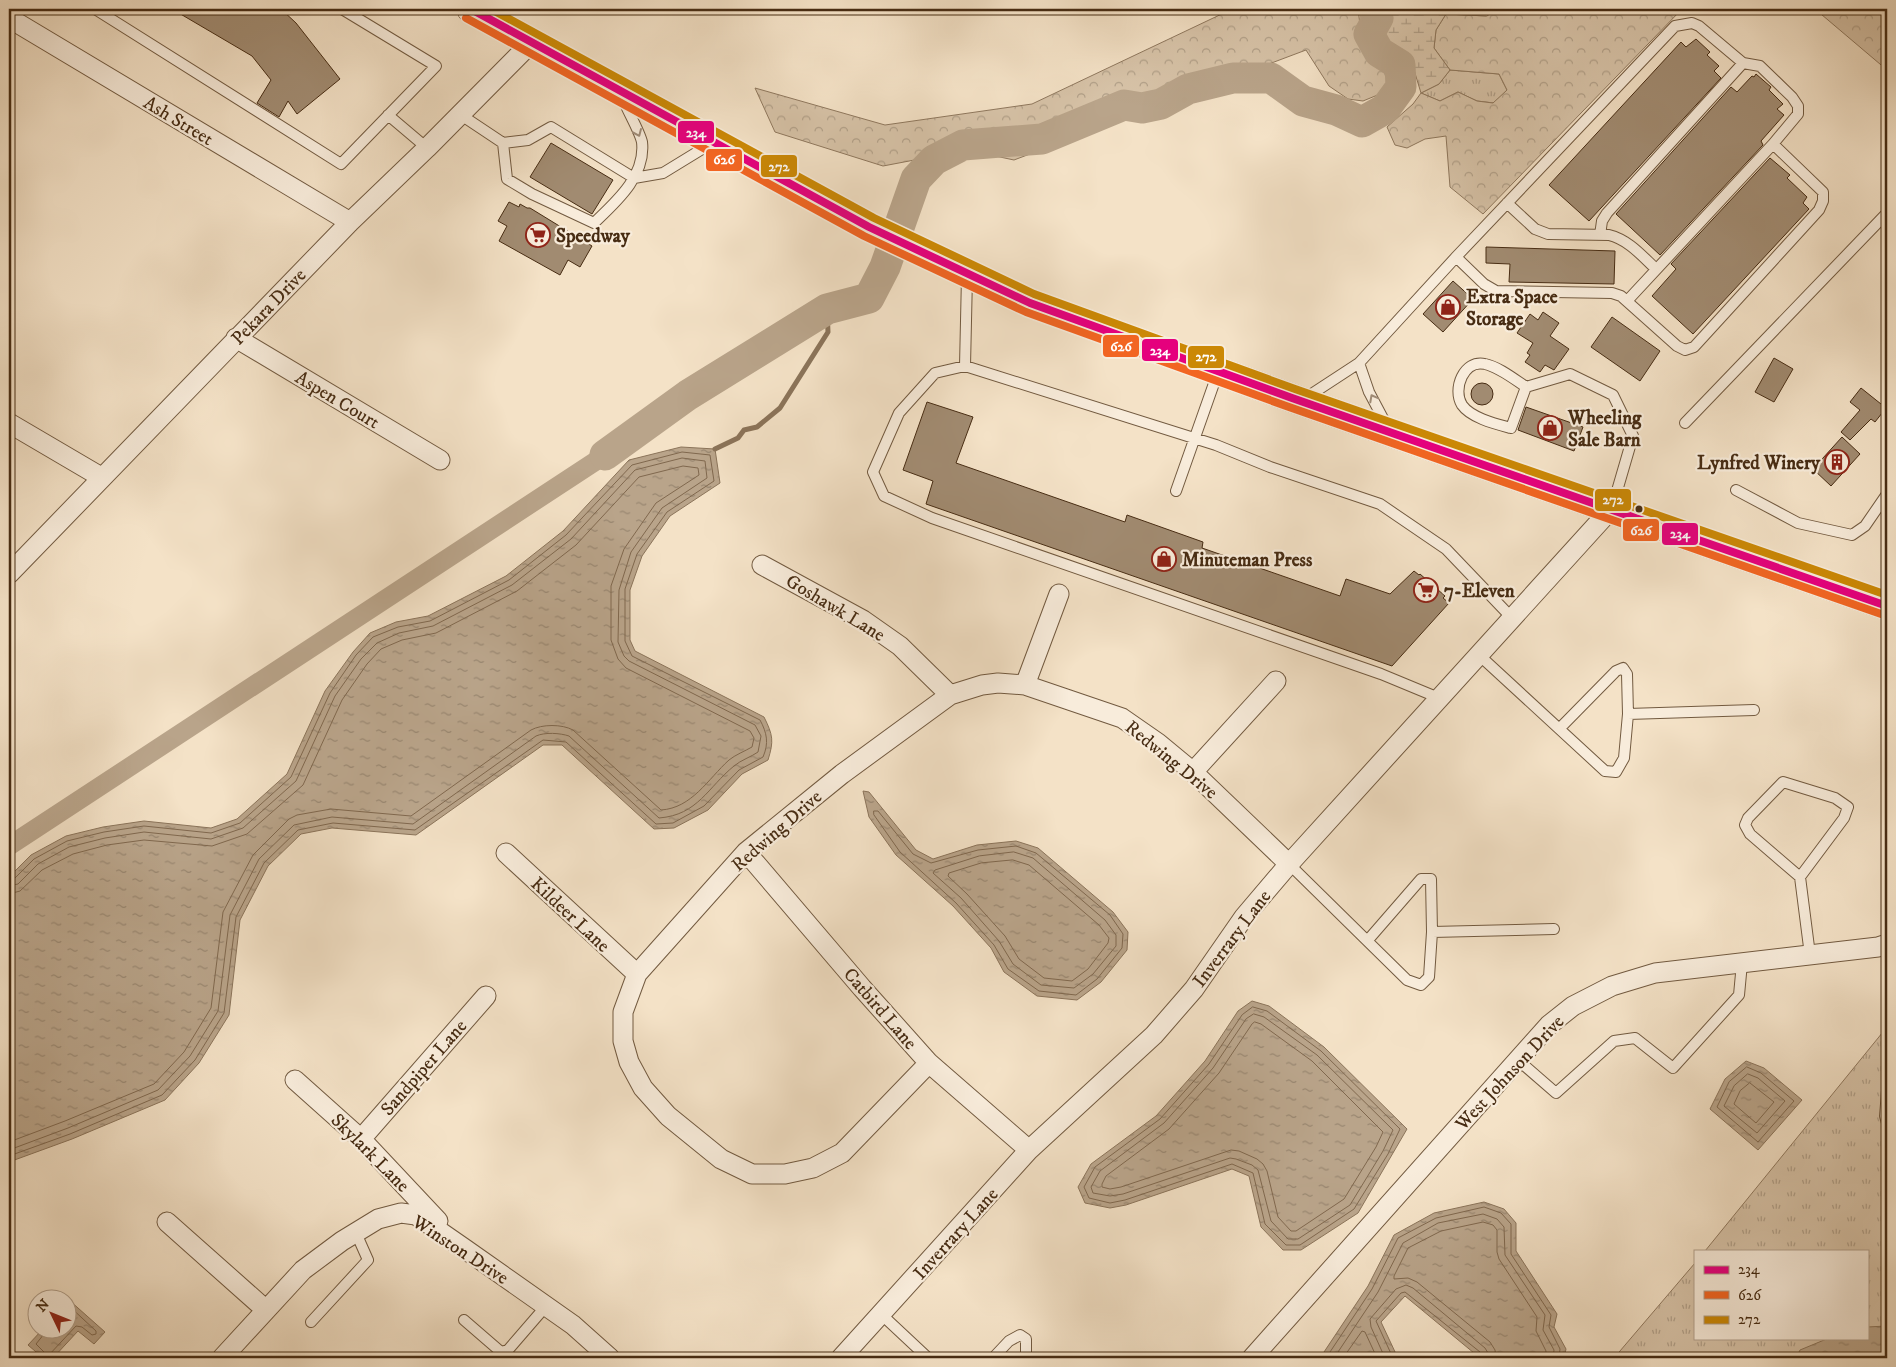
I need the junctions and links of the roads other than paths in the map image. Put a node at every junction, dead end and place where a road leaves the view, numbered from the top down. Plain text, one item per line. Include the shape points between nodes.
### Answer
1 (95, 9) edge
2 (342, 9) edge
3 (471, 9) edge
4 (9, 18) edge
5 (532, 42) junction
6 (1743, 63) junction
7 (618, 89) junction
8 (461, 114) junction
9 (388, 116) junction
10 (715, 141) junction
11 (502, 143) junction
12 (1773, 144) junction
13 (427, 148) junction
14 (634, 178) junction
15 (1507, 203) junction
16 (1887, 213) edge
17 (350, 222) junction
18 (1600, 235) junction
19 (1456, 257) junction
20 (1656, 269) junction
21 (967, 273) junction
22 (1627, 301) junction
23 (236, 338) junction
24 (1359, 363) junction
25 (965, 366) junction
26 (1218, 371) junction
27 (1526, 387) junction
28 (1301, 401) junction
29 (9, 423) edge
30 (1685, 423) dead end
31 (1391, 432) junction
32 (1194, 438) junction
33 (440, 460) dead end
34 (101, 477) junction
35 (1176, 490) dead end
36 (1736, 490) dead end
37 (1887, 494) edge
38 (1612, 508) junction
39 (762, 565) dead end
40 (9, 574) edge
41 (1060, 594) dead end
42 (1887, 606) edge
43 (1512, 618) junction
44 (1479, 655) junction
45 (1276, 681) dead end
46 (1025, 685) junction
47 (950, 695) junction
48 (1439, 698) junction
49 (1754, 710) dead end
50 (1628, 714) junction
51 (1560, 728) junction
52 (1193, 772) junction
53 (746, 852) junction
54 (506, 853) dead end
55 (1289, 864) junction
56 (1800, 877) junction
57 (1554, 929) dead end
58 (1432, 932) junction
59 (1368, 940) junction
60 (1887, 944) edge
61 (1810, 955) junction
62 (1742, 963) junction
63 (637, 974) junction
64 (486, 996) dead end
65 (1518, 1060) junction
66 (929, 1063) junction
67 (295, 1080) dead end
68 (1887, 1092) edge
69 (1887, 1123) edge
70 (361, 1139) junction
71 (1029, 1150) junction
72 (167, 1222) dead end
73 (356, 1233) junction
74 (465, 1249) junction
75 (546, 1306) junction
76 (266, 1310) junction
77 (881, 1314) junction
78 (464, 1320) dead end
79 (311, 1322) dead end
80 (222, 1358) edge
81 (610, 1358) edge
82 (841, 1358) edge
83 (928, 1358) edge
84 (993, 1358) edge
85 (1026, 1358) edge
86 (1252, 1358) edge

1 - 9 lane via 341,164
2 - 9 lane via 436,66
3 - 5 main road
4 - 17 street, Ash Street
5 - 7 main road
5 - 8 street, Pekara Drive
6 - 12 lane via 1760,66 1798,106 1798,114
6 - 15 lane via 1699,26 1692,23 1675,26
6 - 18 lane via 1607,213
7 - 10 main road
7 -> 14 lane via 642,142 640,165
8 - 11 lane
8 - 13 street, Pekara Drive
9 - 13 lane
10 - 14 lane via 663,173
10 - 21 main road via 869,226
11 - 14 lane via 528,140 551,127
11 - 14 lane via 507,179 594,223
12 - 20 lane
12 - 22 lane via 1823,192 1823,201 1819,210 1694,347 1685,350 1677,346
13 - 17 street, Pekara Drive
15 - 18 lane via 1541,232
15 - 19 lane
16 - 30 lane
17 - 23 street, Pekara Drive
18 - 20 lane via 1619,238 1629,244
19 - 22 lane via 1496,291 1612,293
19 - 24 lane
20 - 22 lane
21 - 25 lane
21 - 26 main road via 1030,303
23 - 33 street, Aspen Court
23 - 34 street, Pekara Drive
24 - 28 lane
31 -> 24 lane via 1369,392
25 - 32 lane
25 - 48 lane via 935,373 899,412 873,472 884,496 932,518 1381,674
26 - 28 main road
26 - 32 lane
27 - 27 lane via 1485,364 1477,364 1465,370 1459,382 1459,393 1461,404 1468,410 1511,428
27 - 38 lane via 1570,374 1613,395 1633,436
28 - 31 main road
29 - 34 street
31 - 38 main road
32 - 35 lane
32 - 43 lane via 1380,504 1446,549
34 - 40 street, Pekara Drive
36 - 37 lane via 1798,523 1852,535 1865,526
38 - 42 main road
38 - 43 street, Inverrary Lane
39 - 47 street, Goshawk Lane via 863,620 900,646
41 - 46 street
43 - 44 street, Inverrary Lane
44 - 48 street, Inverrary Lane
44 - 51 lane
45 - 52 street
46 - 47 street, Redwing Drive via 982,685
46 - 52 street, Redwing Drive via 1122,718
47 - 53 street, Redwing Drive via 842,774
48 - 55 street, Inverrary Lane
49 - 50 lane
50 - 51 lane via 1624,758 1616,772 1605,771
50 - 51 lane via 1624,668 1616,671
52 - 55 street, Redwing Drive
53 - 63 street, Redwing Drive
53 - 66 street, Catbird Lane
54 - 63 street, Kildeer Lane
55 - 59 lane
55 - 71 street, Inverrary Lane via 1244,917 1194,989 1154,1036
56 - 56 lane via 1750,834 1745,825 1783,782 1835,798 1848,807 1844,818
56 - 61 lane
57 - 58 lane
58 - 59 lane via 1429,977 1420,985 1407,980
58 - 59 lane via 1431,879 1421,879
60 - 61 street, West Johnson Drive
61 - 62 street, West Johnson Drive
62 - 65 street, West Johnson Drive via 1655,973 1612,986 1573,1006 1549,1025
62 - 65 lane via 1738,995 1673,1068 1636,1038 1614,1041 1556,1093
63 - 66 street, Redwing Drive via 623,1012 623,1041 629,1062 643,1088 668,1116 721,1159 752,1174 785,1174 813,1168 842,1153
64 - 70 street, Sandpiper Lane
65 - 86 street, West Johnson Drive
66 - 71 street, Catbird Lane
67 - 70 street, Skylark Lane
68 - 69 lane
70 - 74 street, Skylark Lane
71 - 77 street, Inverrary Lane
72 - 76 street
73 - 74 street, Winston Drive via 378,1220 401,1213 416,1215
73 - 76 street, Winston Drive via 303,1270
73 - 79 lane via 368,1260
74 - 75 street, Winston Drive
75 - 78 lane via 508,1350 501,1352
75 - 81 street, Winston Drive via 574,1325
76 - 80 street, Winston Drive
77 - 82 street, Inverrary Lane
77 - 83 lane
84 - 85 lane via 1009,1341 1020,1335 1026,1339

